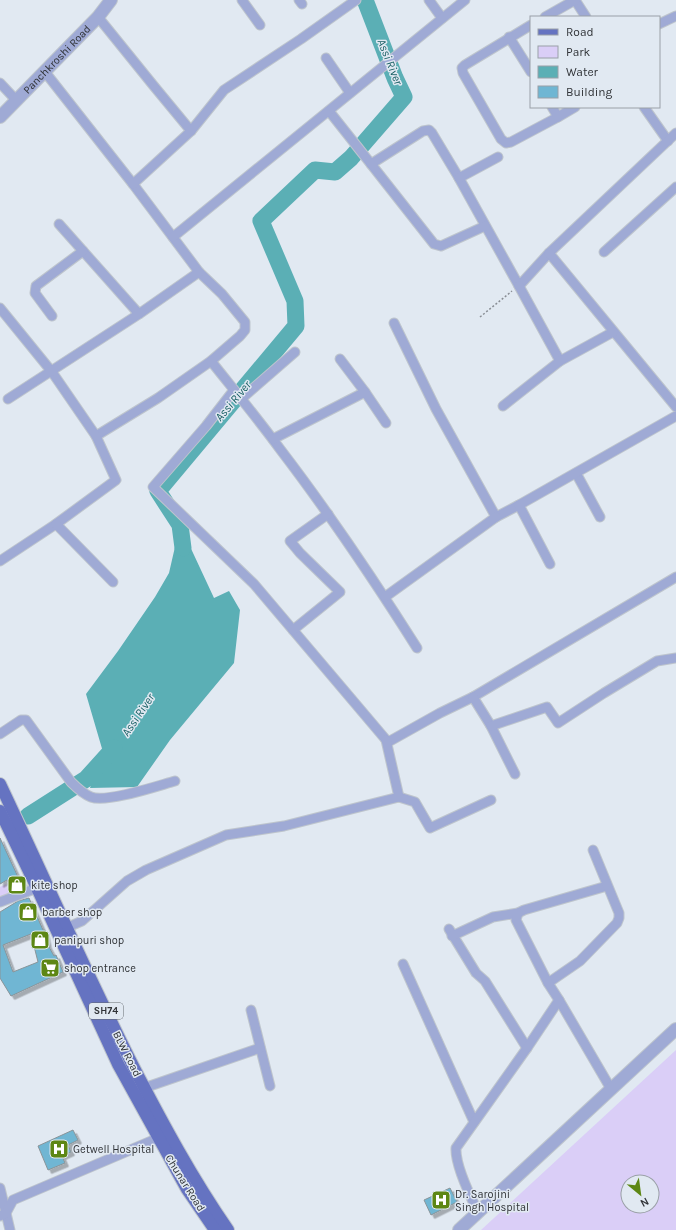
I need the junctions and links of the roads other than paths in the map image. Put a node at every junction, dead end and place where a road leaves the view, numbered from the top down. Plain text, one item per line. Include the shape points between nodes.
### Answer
1 (111, 0) edge
2 (242, 0) edge
3 (356, 0) edge
4 (429, 0) edge
5 (464, 0) edge
6 (575, 0) edge
7 (547, 16) edge
8 (585, 16) edge
9 (676, 16) edge
10 (98, 17) junction
11 (442, 18) junction
12 (660, 24) edge
13 (260, 25) dead end
14 (530, 26) edge
15 (509, 37) junction
16 (326, 58) dead end
17 (530, 70) edge
18 (45, 72) junction
19 (0, 83) edge
20 (350, 93) junction
21 (16, 100) junction
22 (553, 108) edge
23 (573, 108) edge
24 (645, 108) edge
25 (329, 110) junction
26 (0, 117) edge
27 (558, 117) junction
28 (191, 131) junction
29 (676, 133) edge
30 (668, 141) junction
31 (498, 156) dead end
32 (371, 164) junction
33 (459, 178) junction
34 (133, 184) junction
35 (676, 187) edge
36 (60, 224) dead end
37 (485, 226) junction
38 (173, 237) junction
39 (83, 250) junction
40 (604, 252) dead end
41 (549, 253) junction
42 (199, 272) junction
43 (518, 286) junction
44 (0, 308) edge
45 (139, 314) junction
46 (52, 316) dead end
47 (394, 324) dead end
48 (613, 332) junction
49 (295, 352) dead end
50 (340, 359) dead end
51 (211, 361) junction
52 (560, 361) junction
53 (52, 372) junction
54 (234, 390) junction
55 (365, 392) junction
56 (8, 399) dead end
57 (241, 399) junction
58 (503, 406) dead end
59 (676, 408) edge
60 (676, 416) edge
61 (386, 423) dead end
62 (96, 436) junction
63 (273, 439) junction
64 (576, 473) junction
65 (519, 505) junction
66 (328, 514) junction
67 (496, 517) junction
68 (600, 517) dead end
69 (56, 524) junction
70 (0, 561) edge
71 (550, 564) dead end
72 (676, 577) edge
73 (113, 582) dead end
74 (385, 597) junction
75 (293, 630) junction
76 (417, 648) dead end
77 (676, 658) edge
78 (473, 697) junction
79 (491, 726) junction
80 (0, 734) edge
81 (386, 740) junction
82 (515, 774) dead end
83 (175, 781) dead end
84 (0, 784) edge
85 (400, 797) junction
86 (491, 800) dead end
87 (5, 813) edge
88 (593, 850) dead end
89 (42, 886) junction
90 (607, 886) junction
91 (0, 902) edge
92 (518, 913) junction
93 (66, 928) junction
94 (403, 964) dead end
95 (548, 983) junction
96 (559, 1000) junction
97 (251, 1010) dead end
98 (106, 1025) junction
99 (676, 1029) edge
100 (260, 1048) junction
101 (527, 1048) junction
102 (270, 1086) dead end
103 (144, 1088) junction
104 (610, 1089) junction
105 (474, 1122) junction
106 (163, 1136) junction
107 (0, 1188) edge
108 (478, 1212) junction
109 (3, 1214) edge
110 (10, 1230) edge
111 (216, 1230) edge
112 (228, 1230) edge
113 (459, 1230) edge

1 - 10 street, Panchkroshi Road
2 - 13 street
3 - 28 street via 224,90
4 - 11 street
5 - 11 street
6 - 7 street
6 - 8 street
9 - 12 street
10 - 18 street, Panchkroshi Road
10 - 28 street
11 - 20 street
14 - 15 street
15 - 17 street
15 - 27 street via 462,68 501,139 506,143 510,142
16 - 20 street
18 - 21 street, Panchkroshi Road
18 - 34 street
19 - 21 street
20 - 25 street
21 - 26 street, Panchkroshi Road
22 - 27 street
23 - 27 street
24 - 30 street
25 - 32 street
25 - 38 street
28 - 34 street
29 - 30 street
30 - 41 street
31 - 33 street
32 - 33 street via 423,131 429,130
32 - 37 street via 437,246
33 - 37 street
34 - 38 street
35 - 40 street
36 - 39 street
37 - 43 street
38 - 42 street
39 - 45 street
39 - 46 street via 36,286 35,293
41 - 43 street
41 - 48 street
42 - 45 street
42 - 51 street via 222,294 245,322 245,330 240,336
43 - 52 street
44 - 53 street
45 - 53 street
47 - 67 street via 436,409
48 - 52 street
48 - 59 street
49 - 57 street
50 - 55 street
51 - 54 street
51 - 62 street via 158,398
52 - 58 street
53 - 56 street
53 - 62 street
54 - 57 street
54 - 75 street via 153,488 254,584
55 - 61 street
55 - 63 street
57 - 63 street
60 - 64 street
62 - 69 street via 116,480
63 - 66 street
64 - 65 street
64 - 68 street
65 - 67 street
65 - 71 street
66 - 74 street
66 - 75 street via 290,541 340,592
67 - 74 street
69 - 70 street
69 - 73 street
72 - 78 street
74 - 76 street
75 - 81 street
77 - 79 street via 657,661 558,723 547,707
78 - 79 street
78 - 81 street via 390,741
79 - 82 street
80 - 83 street via 26,720 74,785 91,797 128,794
81 - 85 street
84 - 87 main road, BLW Road / SH74
85 - 86 street via 415,802 430,828
85 - 93 street via 284,826 226,835 127,881 82,921
87 - 89 main road, BLW Road / SH74
88 - 90 street
89 - 91 street
89 - 93 main road, BLW Road / SH74
89 - 98 main road, Chunar Road / SH74
90 - 92 street
90 - 95 street via 618,913 617,923 580,961
92 - 95 street via 516,920
92 - 101 street via 493,917 451,932 476,974 485,981
93 - 98 main road, BLW Road / SH74
94 - 105 street
95 - 96 street
96 - 101 street
96 - 104 street
97 - 100 street
98 - 103 main road, BLW Road / SH74
98 - 106 main road, Chunar Road / SH74 via 118,1064
99 - 104 street
100 - 102 street
100 - 103 street
101 - 105 street
103 - 106 main road, BLW Road / SH74
104 - 108 street
105 - 108 street via 456,1148 456,1154
106 - 109 street via 13,1200
106 - 111 main road, Chunar Road / SH74 via 187,1189
106 - 112 main road, BLW Road / SH74
107 - 109 street
108 - 113 street
109 - 110 street

